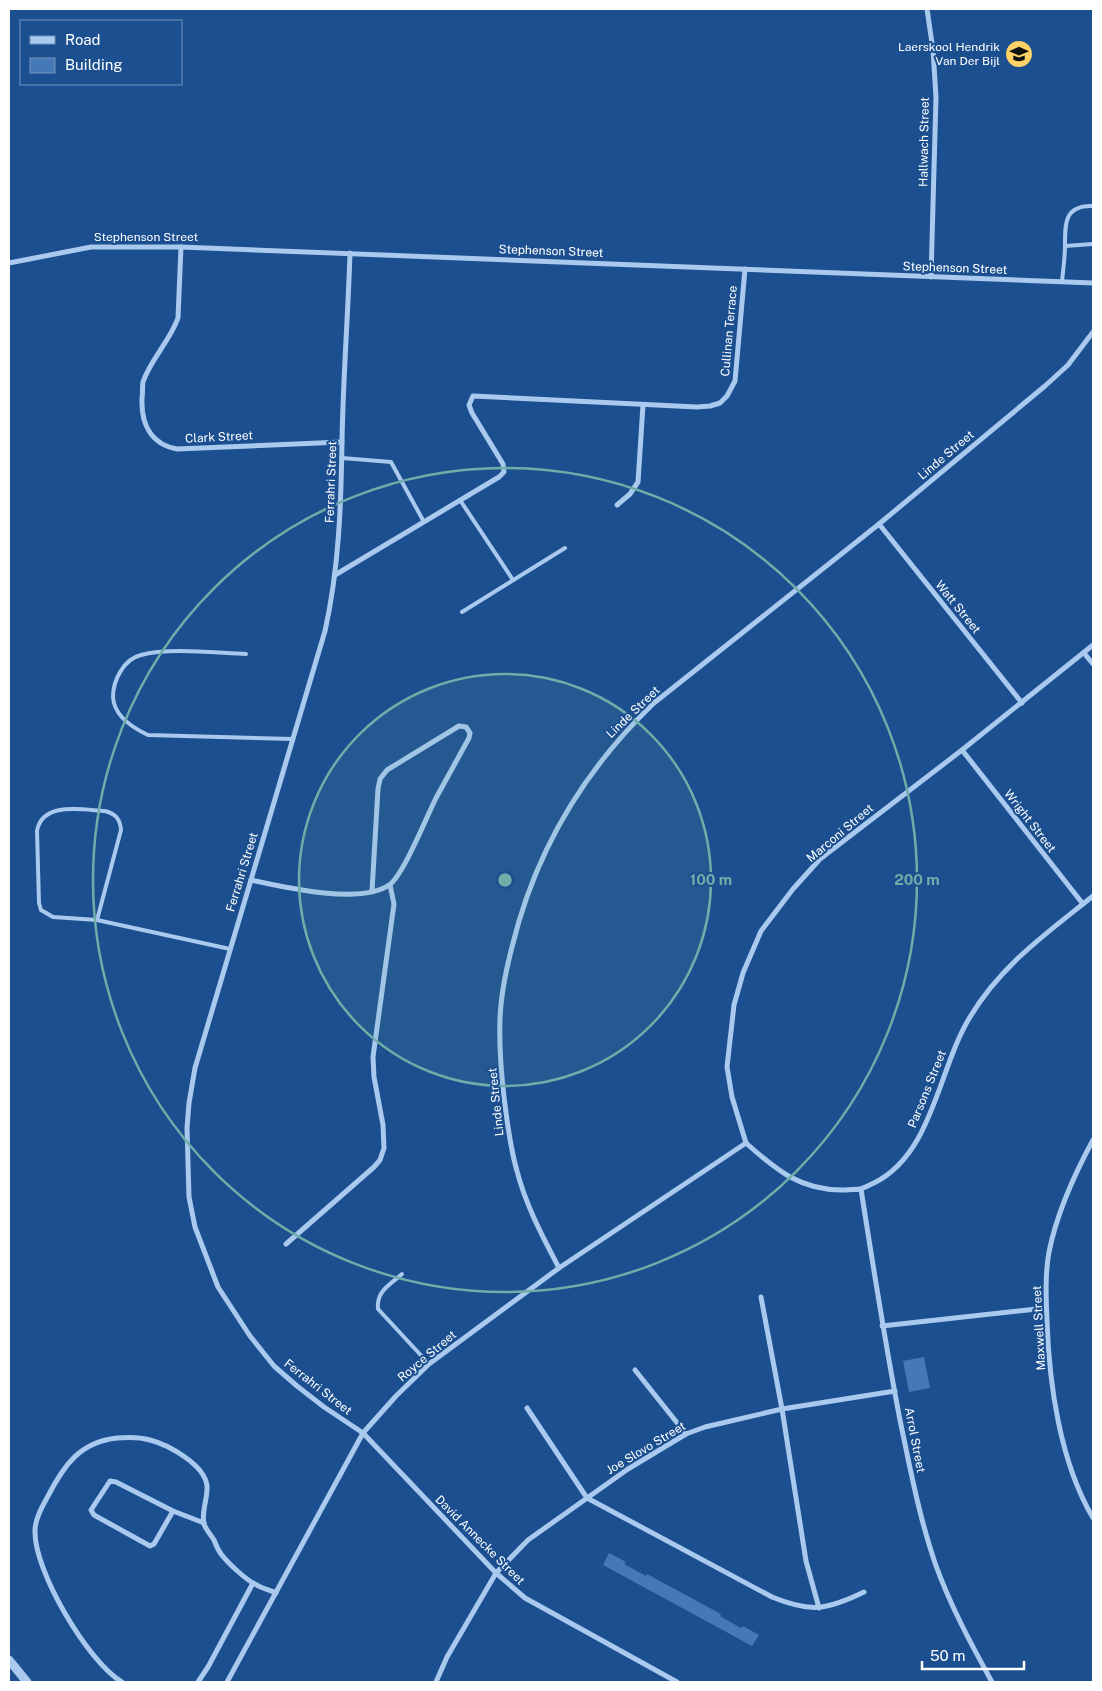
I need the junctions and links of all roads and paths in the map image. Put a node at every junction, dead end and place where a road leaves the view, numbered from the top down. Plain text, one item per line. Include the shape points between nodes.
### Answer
1 (927, 9) edge
2 (1093, 206) edge
3 (1093, 244) edge
4 (1065, 246) junction
5 (181, 247) junction
6 (350, 252) junction
7 (9, 263) edge
8 (745, 269) junction
9 (931, 277) junction
10 (1062, 282) junction
11 (1093, 283) edge
12 (1093, 332) edge
13 (643, 405) junction
14 (342, 442) junction
15 (342, 458) junction
16 (460, 500) junction
17 (616, 505) dead end
18 (424, 522) junction
19 (879, 524) junction
20 (565, 548) dead end
21 (335, 575) junction
22 (514, 580) junction
23 (462, 612) dead end
24 (1093, 646) edge
25 (1084, 653) junction
26 (246, 654) dead end
27 (1093, 664) edge
28 (1022, 703) junction
29 (292, 739) junction
30 (962, 750) junction
31 (250, 880) junction
32 (390, 885) junction
33 (372, 891) junction
34 (1093, 896) edge
35 (1083, 904) junction
36 (97, 920) junction
37 (230, 950) junction
38 (1093, 1140) edge
39 (746, 1143) junction
40 (1086, 1154) junction
41 (1093, 1157) edge
42 (861, 1189) junction
43 (286, 1244) dead end
44 (559, 1268) junction
45 (402, 1274) dead end
46 (761, 1297) dead end
47 (1046, 1308) junction
48 (882, 1326) junction
49 (429, 1364) junction
50 (635, 1370) dead end
51 (894, 1391) junction
52 (527, 1408) dead end
53 (782, 1409) junction
54 (363, 1433) junction
55 (686, 1434) junction
56 (587, 1498) junction
57 (173, 1511) junction
58 (1093, 1518) edge
59 (204, 1523) junction
60 (496, 1573) junction
61 (253, 1583) junction
62 (864, 1592) dead end
63 (276, 1593) junction
64 (819, 1608) junction
65 (9, 1652) edge
66 (10, 1662) edge
67 (27, 1682) edge
68 (122, 1682) edge
69 (198, 1682) edge
70 (227, 1682) edge
71 (436, 1682) edge
72 (678, 1682) edge
73 (992, 1682) edge

1 - 9 street, Hallwach Street via 936,98
2 - 4 lane via 1080,207 1068,217
3 - 4 lane
4 - 10 lane
5 - 6 street, Stephenson Street
5 - 7 street, Stephenson Street via 91,247
5 - 14 street, Clark Street via 178,318 143,383 142,410 149,432 168,447 177,449
6 - 8 street, Stephenson Street
6 - 14 street, Ferrahri Street
8 - 9 street, Stephenson Street
8 - 13 street, Cullinan Terrace via 737,372 728,396 710,406
9 - 10 street, Stephenson Street
10 - 11 street, Stephenson Street
12 - 19 street, Linde Street via 1068,365 1045,386
13 - 16 street, Cullinan Terrace via 473,396 469,405 472,413 503,464 504,472
13 - 17 street via 638,482 630,494
14 - 15 street, Ferrahri Street
15 - 18 lane via 391,462
15 - 21 street, Ferrahri Street
16 - 18 street
16 - 22 lane
18 - 21 street
19 - 28 street, Watt Street
19 - 44 street, Linde Street via 654,703 631,725 586,781 538,866 520,912 503,988 500,1018 502,1080 509,1136 518,1173 533,1216
20 - 22 lane
21 - 29 street, Ferrahri Street via 325,631
22 - 23 lane
24 - 25 street, Marconi Street
25 - 27 street
25 - 28 street, Marconi Street
26 - 29 lane via 160,651 139,655 118,675 113,700 118,713 127,723 148,735
28 - 30 street, Marconi Street
29 - 31 street, Ferrahri Street
30 - 35 street, Wright Street
30 - 39 street, Marconi Street via 820,859 793,888 761,931 743,973 734,1005 727,1066 732,1097
31 - 33 street via 300,890
31 - 37 street, Ferrahri Street
32 - 33 street
32 - 33 street via 404,865 468,738 470,733 466,727 458,726 387,770 380,779
32 - 43 street via 394,904 373,1057 383,1125 383,1154 374,1167
34 - 35 street, Parsons Street
35 - 42 street, Parsons Street via 1030,946 984,995 969,1018 914,1145 885,1177
36 - 36 lane via 53,917 41,910 37,831 41,819 54,810 105,811 120,821 121,830
36 - 37 lane
37 - 54 street, Ferrahri Street via 195,1068 189,1103 187,1163 195,1227 218,1287 274,1366 324,1407
38 - 40 street, Maxwell Street
39 - 42 street, Parsons Street via 776,1169 796,1180 818,1188
39 - 44 street, Royce Street
40 - 41 street
40 - 47 street, Maxwell Street via 1058,1216 1049,1253
42 - 48 street, Arrol Street
44 - 49 street, Royce Street
45 - 49 lane via 382,1292 377,1300 378,1309
46 - 53 street
47 - 48 street
47 - 58 street, Maxwell Street via 1048,1356 1060,1428 1074,1480
48 - 51 street, Arrol Street
49 - 54 street, Royce Street
50 - 55 street
51 - 53 street, Joe Slovo Street
51 - 73 street, Arrol Street via 917,1502 935,1564 965,1632
52 - 56 street
53 - 55 street, Joe Slovo Street
53 - 64 street via 806,1561
54 - 60 street, David Annecke Street
54 - 63 street, Royce Street
55 - 56 street, Joe Slovo Street
56 - 60 street, Joe Slovo Street via 528,1540
56 - 64 street via 772,1597 804,1608
57 - 57 street via 110,1481 91,1510 94,1515 150,1546
57 - 59 street
59 - 61 street via 221,1554
59 - 68 street via 207,1484 202,1474 185,1457 150,1440 124,1437 92,1444 70,1462 53,1486 35,1531 40,1562 66,1615 103,1667
60 - 71 street, Joe Slovo Street
60 - 72 street, David Annecke Street via 536,1605
61 - 63 street
61 - 69 street
62 - 64 street
63 - 70 street, Royce Street
65 - 66 street
66 - 67 street

